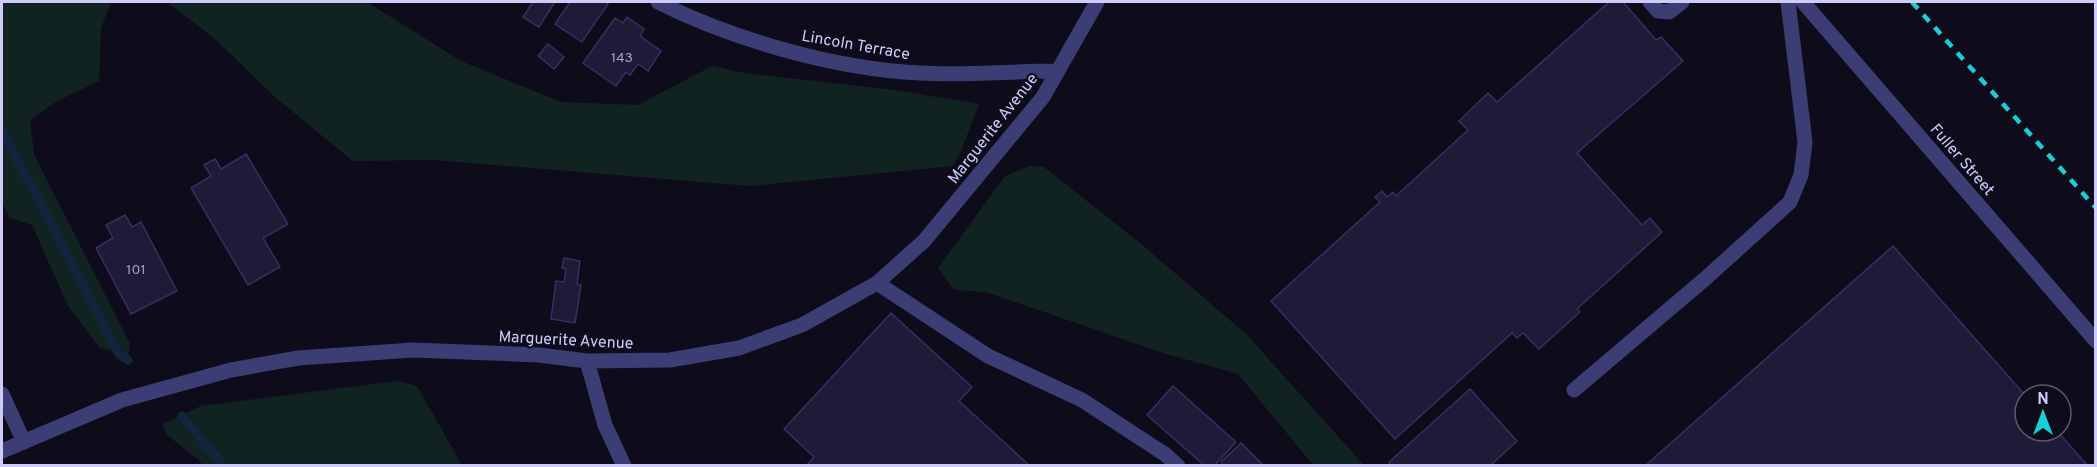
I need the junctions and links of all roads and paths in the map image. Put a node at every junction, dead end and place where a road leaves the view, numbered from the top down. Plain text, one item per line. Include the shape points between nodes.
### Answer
1 (658, 2) edge
2 (1097, 2) edge
3 (1650, 2) edge
4 (1682, 2) edge
5 (1788, 2) edge
6 (1803, 2) edge
7 (1057, 71) junction
8 (877, 283) junction
9 (2096, 341) edge
10 (587, 361) junction
11 (1574, 390) dead end
12 (2, 394) edge
13 (24, 442) junction
14 (2, 451) edge
15 (624, 465) edge
16 (1178, 465) edge

1 - 7 street, Lincoln Terrace via 778,47 872,68 939,74
2 - 7 street, Marguerite Avenue
3 - 4 street via 1658,11 1669,12
5 - 11 street via 1805,142 1801,175 1790,202
6 - 9 street, Fuller Street
7 - 8 street, Marguerite Avenue via 1043,97 924,241
8 - 10 street, Marguerite Avenue via 802,325 739,348 670,360
8 - 16 street via 988,356 1082,400
10 - 13 street, Marguerite Avenue via 413,350 298,358 231,370 122,400
10 - 15 street via 605,425
12 - 13 street
13 - 14 street, Marguerite Avenue

